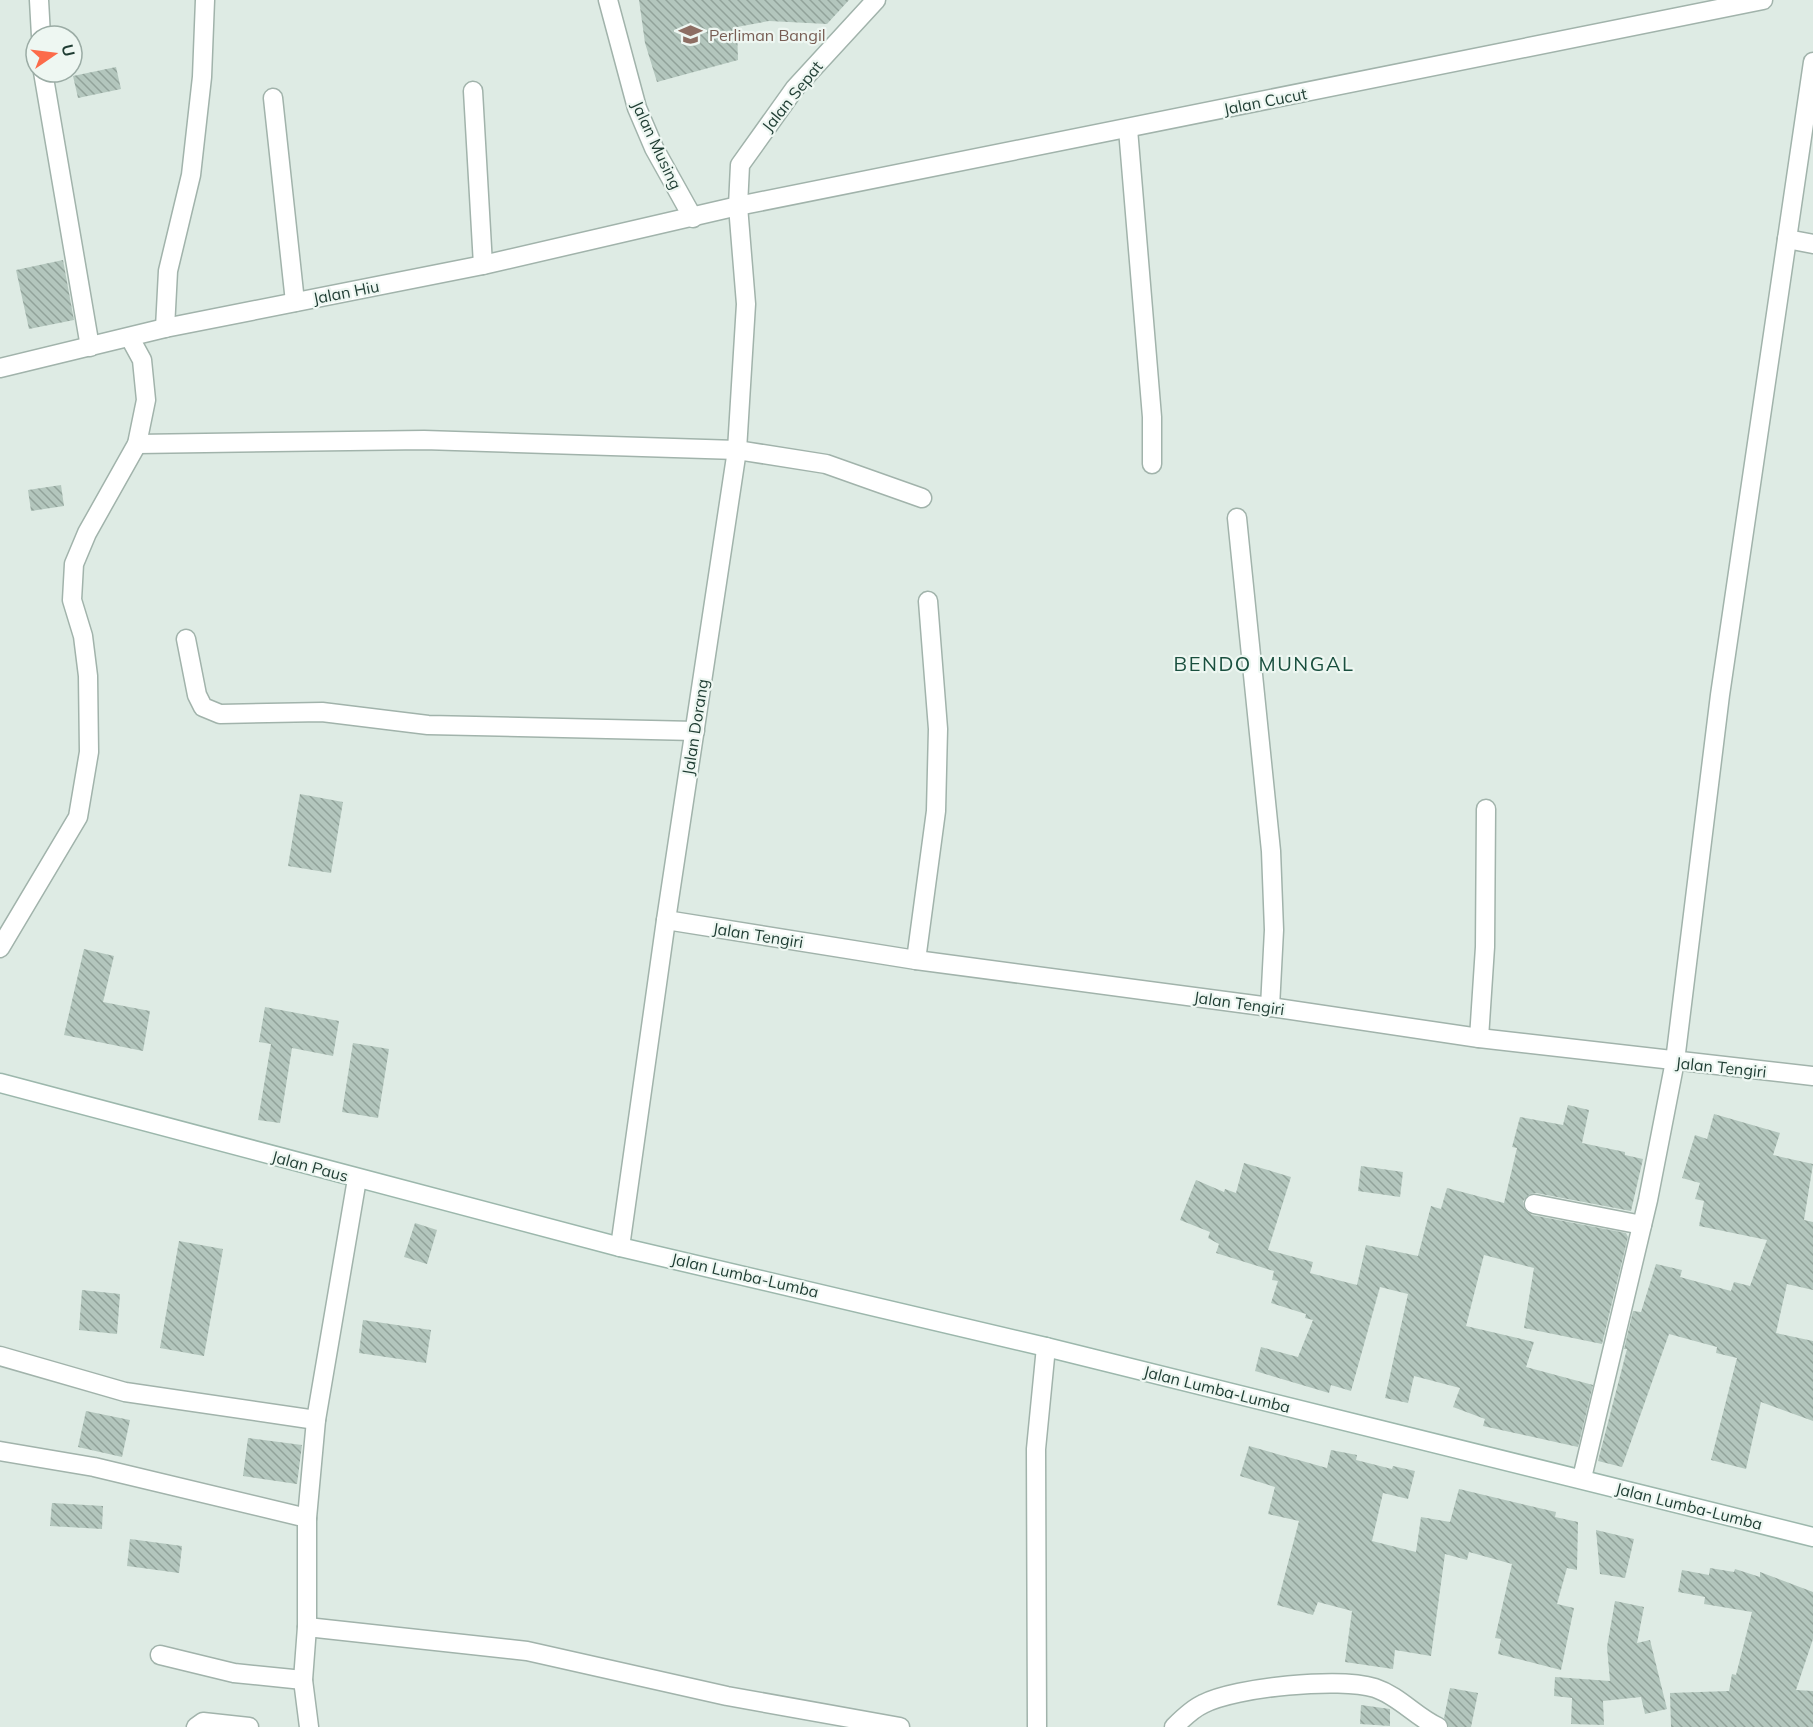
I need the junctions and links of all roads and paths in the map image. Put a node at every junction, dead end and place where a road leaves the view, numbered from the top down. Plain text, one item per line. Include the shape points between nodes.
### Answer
1 (39, 0) edge
2 (205, 0) edge
3 (608, 0) edge
4 (876, 0) edge
5 (1763, 0) edge
6 (1685, 8) edge
7 (40, 24) edge
8 (1813, 62) edge
9 (45, 84) edge
10 (473, 91) dead end
11 (273, 98) dead end
12 (1128, 129) junction
13 (738, 206) junction
14 (693, 218) junction
15 (1787, 239) junction
16 (1813, 244) edge
17 (483, 265) junction
18 (295, 302) junction
19 (165, 328) junction
20 (130, 338) junction
21 (90, 347) junction
22 (0, 368) edge
23 (137, 444) junction
24 (738, 450) junction
25 (1152, 464) dead end
26 (922, 498) dead end
27 (1237, 518) dead end
28 (928, 601) dead end
29 (186, 639) dead end
30 (695, 731) junction
31 (1486, 809) dead end
32 (666, 920) junction
33 (0, 948) edge
34 (916, 960) junction
35 (1270, 1007) junction
36 (1479, 1038) junction
37 (1675, 1061) junction
38 (1813, 1077) edge
39 (0, 1083) edge
40 (357, 1179) junction
41 (1534, 1204) dead end
42 (1642, 1225) junction
43 (620, 1247) junction
44 (1046, 1347) junction
45 (0, 1356) edge
46 (316, 1420) junction
47 (0, 1450) edge
48 (1582, 1478) junction
49 (307, 1518) junction
50 (1813, 1537) edge
51 (307, 1627) junction
52 (160, 1655) dead end
53 (303, 1680) junction
54 (306, 1726) edge
55 (196, 1727) edge
56 (249, 1727) edge
57 (900, 1727) edge
58 (1037, 1727) edge
59 (1173, 1727) edge
60 (1438, 1727) edge

1 - 7 street
2 - 19 street via 202,77 191,175 168,271
3 - 14 street, Jalan Musing via 637,108
4 - 13 street, Jalan Sepat via 795,88 740,165
5 - 6 street, Jalan Cucut
6 - 12 street, Jalan Cucut
8 - 15 street
9 - 21 street
10 - 17 street
11 - 18 street
12 - 13 street, Jalan Cucut
12 - 25 street via 1152,417
13 - 14 street, Jalan Hiu
13 - 24 street, Jalan Dorang via 746,304
14 - 17 street, Jalan Hiu
15 - 16 street
15 - 37 street via 1720,695
17 - 18 street, Jalan Hiu
18 - 19 street, Jalan Hiu
19 - 20 street, Jalan Hiu
20 - 21 street, Jalan Hiu
20 - 23 street via 142,360 146,400
21 - 22 street, Jalan Hiu
23 - 24 street via 424,440
23 - 33 street via 74,564 72,600 83,636 88,676 89,752 78,817
24 - 26 street via 826,465
24 - 30 street, Jalan Dorang
27 - 35 street via 1271,851 1274,930
28 - 34 street via 938,729 936,811
29 - 30 street via 197,695 203,708 220,714 322,712 428,725
30 - 32 street, Jalan Dorang
31 - 36 street via 1485,947
32 - 34 street, Jalan Tengiri
32 - 43 street, Jalan Dorang
34 - 35 street, Jalan Tengiri
35 - 36 street, Jalan Tengiri
36 - 37 street, Jalan Tengiri
37 - 38 street, Jalan Tengiri
37 - 42 street
39 - 40 street, Jalan Paus
40 - 43 street, Jalan Paus
40 - 46 street
41 - 42 street
42 - 48 street
43 - 44 street, Jalan Lumba-Lumba
44 - 48 street, Jalan Lumba-Lumba
44 - 58 street via 1036,1449
45 - 46 street via 125,1392
46 - 49 street
47 - 49 street via 94,1467
48 - 50 street, Jalan Lumba-Lumba
49 - 51 street
51 - 53 street
51 - 57 street via 527,1651 727,1696
52 - 53 street via 234,1673
53 - 54 street
55 - 56 street via 203,1722
59 - 60 street via 1201,1705 1222,1697 1303,1683 1376,1688

